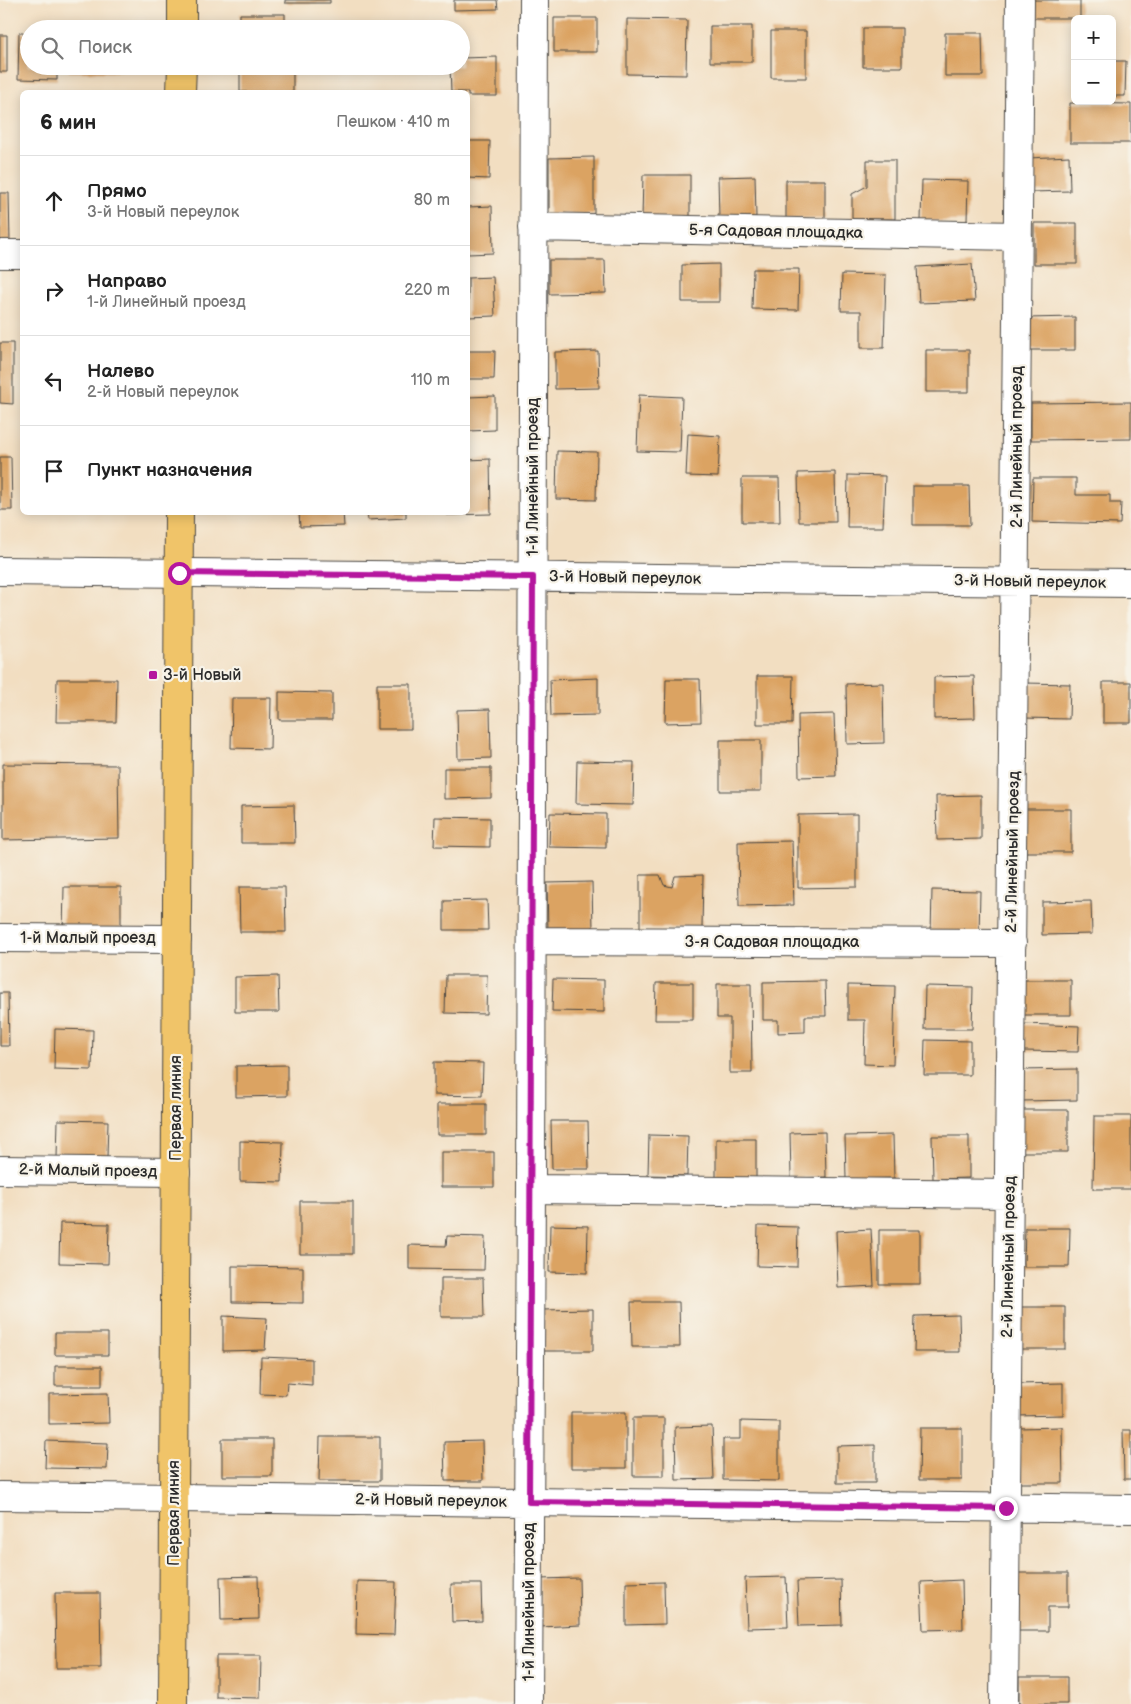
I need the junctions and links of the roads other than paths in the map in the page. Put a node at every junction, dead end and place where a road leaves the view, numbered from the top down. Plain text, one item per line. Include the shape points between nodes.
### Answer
1 (182, 0) edge
2 (534, 0) edge
3 (1020, 0) edge
4 (182, 20) edge
5 (182, 75) edge
6 (181, 90) edge
7 (533, 227) junction
8 (1018, 236) junction
9 (0, 254) edge
10 (20, 254) edge
11 (180, 515) edge
12 (0, 571) edge
13 (179, 573) junction
14 (533, 577) junction
15 (1016, 582) junction
16 (1131, 583) edge
17 (0, 938) edge
18 (177, 939) junction
19 (532, 941) junction
20 (1012, 943) junction
21 (0, 1170) edge
22 (176, 1172) junction
23 (531, 1189) junction
24 (1009, 1194) junction
25 (0, 1496) edge
26 (174, 1498) junction
27 (529, 1502) junction
28 (1006, 1508) junction
29 (1131, 1509) edge
30 (173, 1704) edge
31 (528, 1704) edge
32 (1004, 1704) edge

1 - 4 main road
2 - 7 street, 1-й Линейный проезд
3 - 8 street, 2-й Линейный проезд
5 - 6 main road
7 - 8 street, 5-я Садовая площадка
7 - 14 street, 1-й Линейный проезд
8 - 15 street, 2-й Линейный проезд
9 - 10 street
11 - 13 main road, Первая линия
12 - 13 street, 3-й Новый переулок
13 - 14 street, 3-й Новый переулок
13 - 18 main road, Первая линия
14 - 15 street, 3-й Новый переулок
14 - 19 street, 1-й Линейный проезд
15 - 16 street, 3-й Новый переулок
15 - 20 street, 2-й Линейный проезд
17 - 18 street, 1-й Малый проезд
18 - 22 main road, Первая линия
19 - 20 street, 3-я Садовая площадка
19 - 23 street, 1-й Линейный проезд
20 - 24 street, 2-й Линейный проезд
21 - 22 street, 2-й Малый проезд
22 - 26 main road, Первая линия
23 - 24 street
23 - 27 street, 1-й Линейный проезд
24 - 28 street, 2-й Линейный проезд
25 - 26 street, 2-й Новый переулок
26 - 27 street, 2-й Новый переулок
26 - 30 main road, Первая линия
27 - 28 street, 2-й Новый переулок
27 - 31 street, 1-й Линейный проезд
28 - 29 street, 2-й Новый переулок
28 - 32 street, 2-й Линейный проезд

